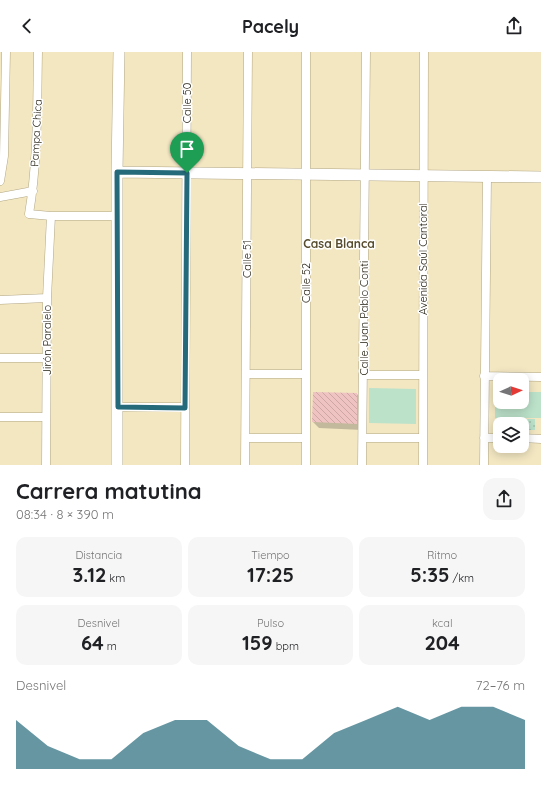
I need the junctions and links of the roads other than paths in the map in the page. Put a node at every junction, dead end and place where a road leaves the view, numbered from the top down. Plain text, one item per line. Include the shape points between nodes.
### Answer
1 (6, 52) edge
2 (38, 52) edge
3 (119, 52) edge
4 (187, 52) edge
5 (248, 52) edge
6 (306, 52) edge
7 (366, 52) edge
8 (424, 52) edge
9 (117, 172) junction
10 (187, 173) junction
11 (247, 174) junction
12 (306, 175) junction
13 (365, 175) junction
14 (424, 176) junction
15 (487, 177) junction
16 (541, 177) edge
17 (0, 181) edge
18 (33, 191) junction
19 (0, 197) edge
20 (51, 216) junction
21 (117, 216) junction
22 (47, 298) junction
23 (0, 300) edge
24 (0, 358) edge
25 (46, 358) junction
26 (246, 374) junction
27 (306, 374) junction
28 (363, 375) junction
29 (423, 375) junction
30 (484, 376) junction
31 (541, 377) edge
32 (118, 407) junction
33 (185, 408) junction
34 (0, 417) edge
35 (46, 417) junction
36 (246, 438) junction
37 (306, 438) junction
38 (363, 438) junction
39 (423, 438) junction
40 (484, 438) junction
41 (493, 438) edge
42 (529, 438) edge
43 (541, 438) edge
44 (46, 465) edge
45 (117, 465) edge
46 (185, 465) edge
47 (245, 465) edge
48 (306, 465) edge
49 (362, 465) edge
50 (423, 465) edge
51 (484, 465) edge

1 - 17 street via 5,133
2 - 18 street, Pampa Chica via 37,137
3 - 9 street
4 - 10 street, Calle 50
5 - 11 street, Calle 51
6 - 12 street, Calle 52
7 - 13 street, Calle Juan Pablo Conti
8 - 14 street, Avenida Saúl Cantoral
9 - 10 street
9 - 21 street
10 - 11 street
10 - 33 street, Calle 50
11 - 12 street
11 - 26 street, Calle 51
12 - 13 street
12 - 27 street, Calle 52
13 - 14 street
13 - 28 street, Calle Juan Pablo Conti
14 - 15 street
14 - 29 street, Avenida Saúl Cantoral
15 - 16 street
15 - 30 street
18 - 19 street
18 - 20 street, Pampa Chica via 29,214
20 - 21 street
20 - 22 street, Jirón Paralelo
21 - 32 street
22 - 23 street
22 - 25 street, Jirón Paralelo
24 - 25 street
25 - 35 street, Jirón Paralelo
26 - 27 street
26 - 36 street, Calle 51
27 - 37 street, Calle 52
28 - 29 street
28 - 38 street, Calle Juan Pablo Conti
29 - 39 street, Avenida Saúl Cantoral
30 - 31 street
30 - 40 street
32 - 33 street
32 - 45 street
33 - 46 street, Calle 50
34 - 35 street
35 - 44 street, Jirón Paralelo
36 - 37 street
36 - 47 street, Calle 51
37 - 48 street, Calle 52
38 - 39 street
38 - 49 street, Calle Juan Pablo Conti
39 - 50 street, Avenida Saúl Cantoral
40 - 41 street
40 - 51 street
42 - 43 street

